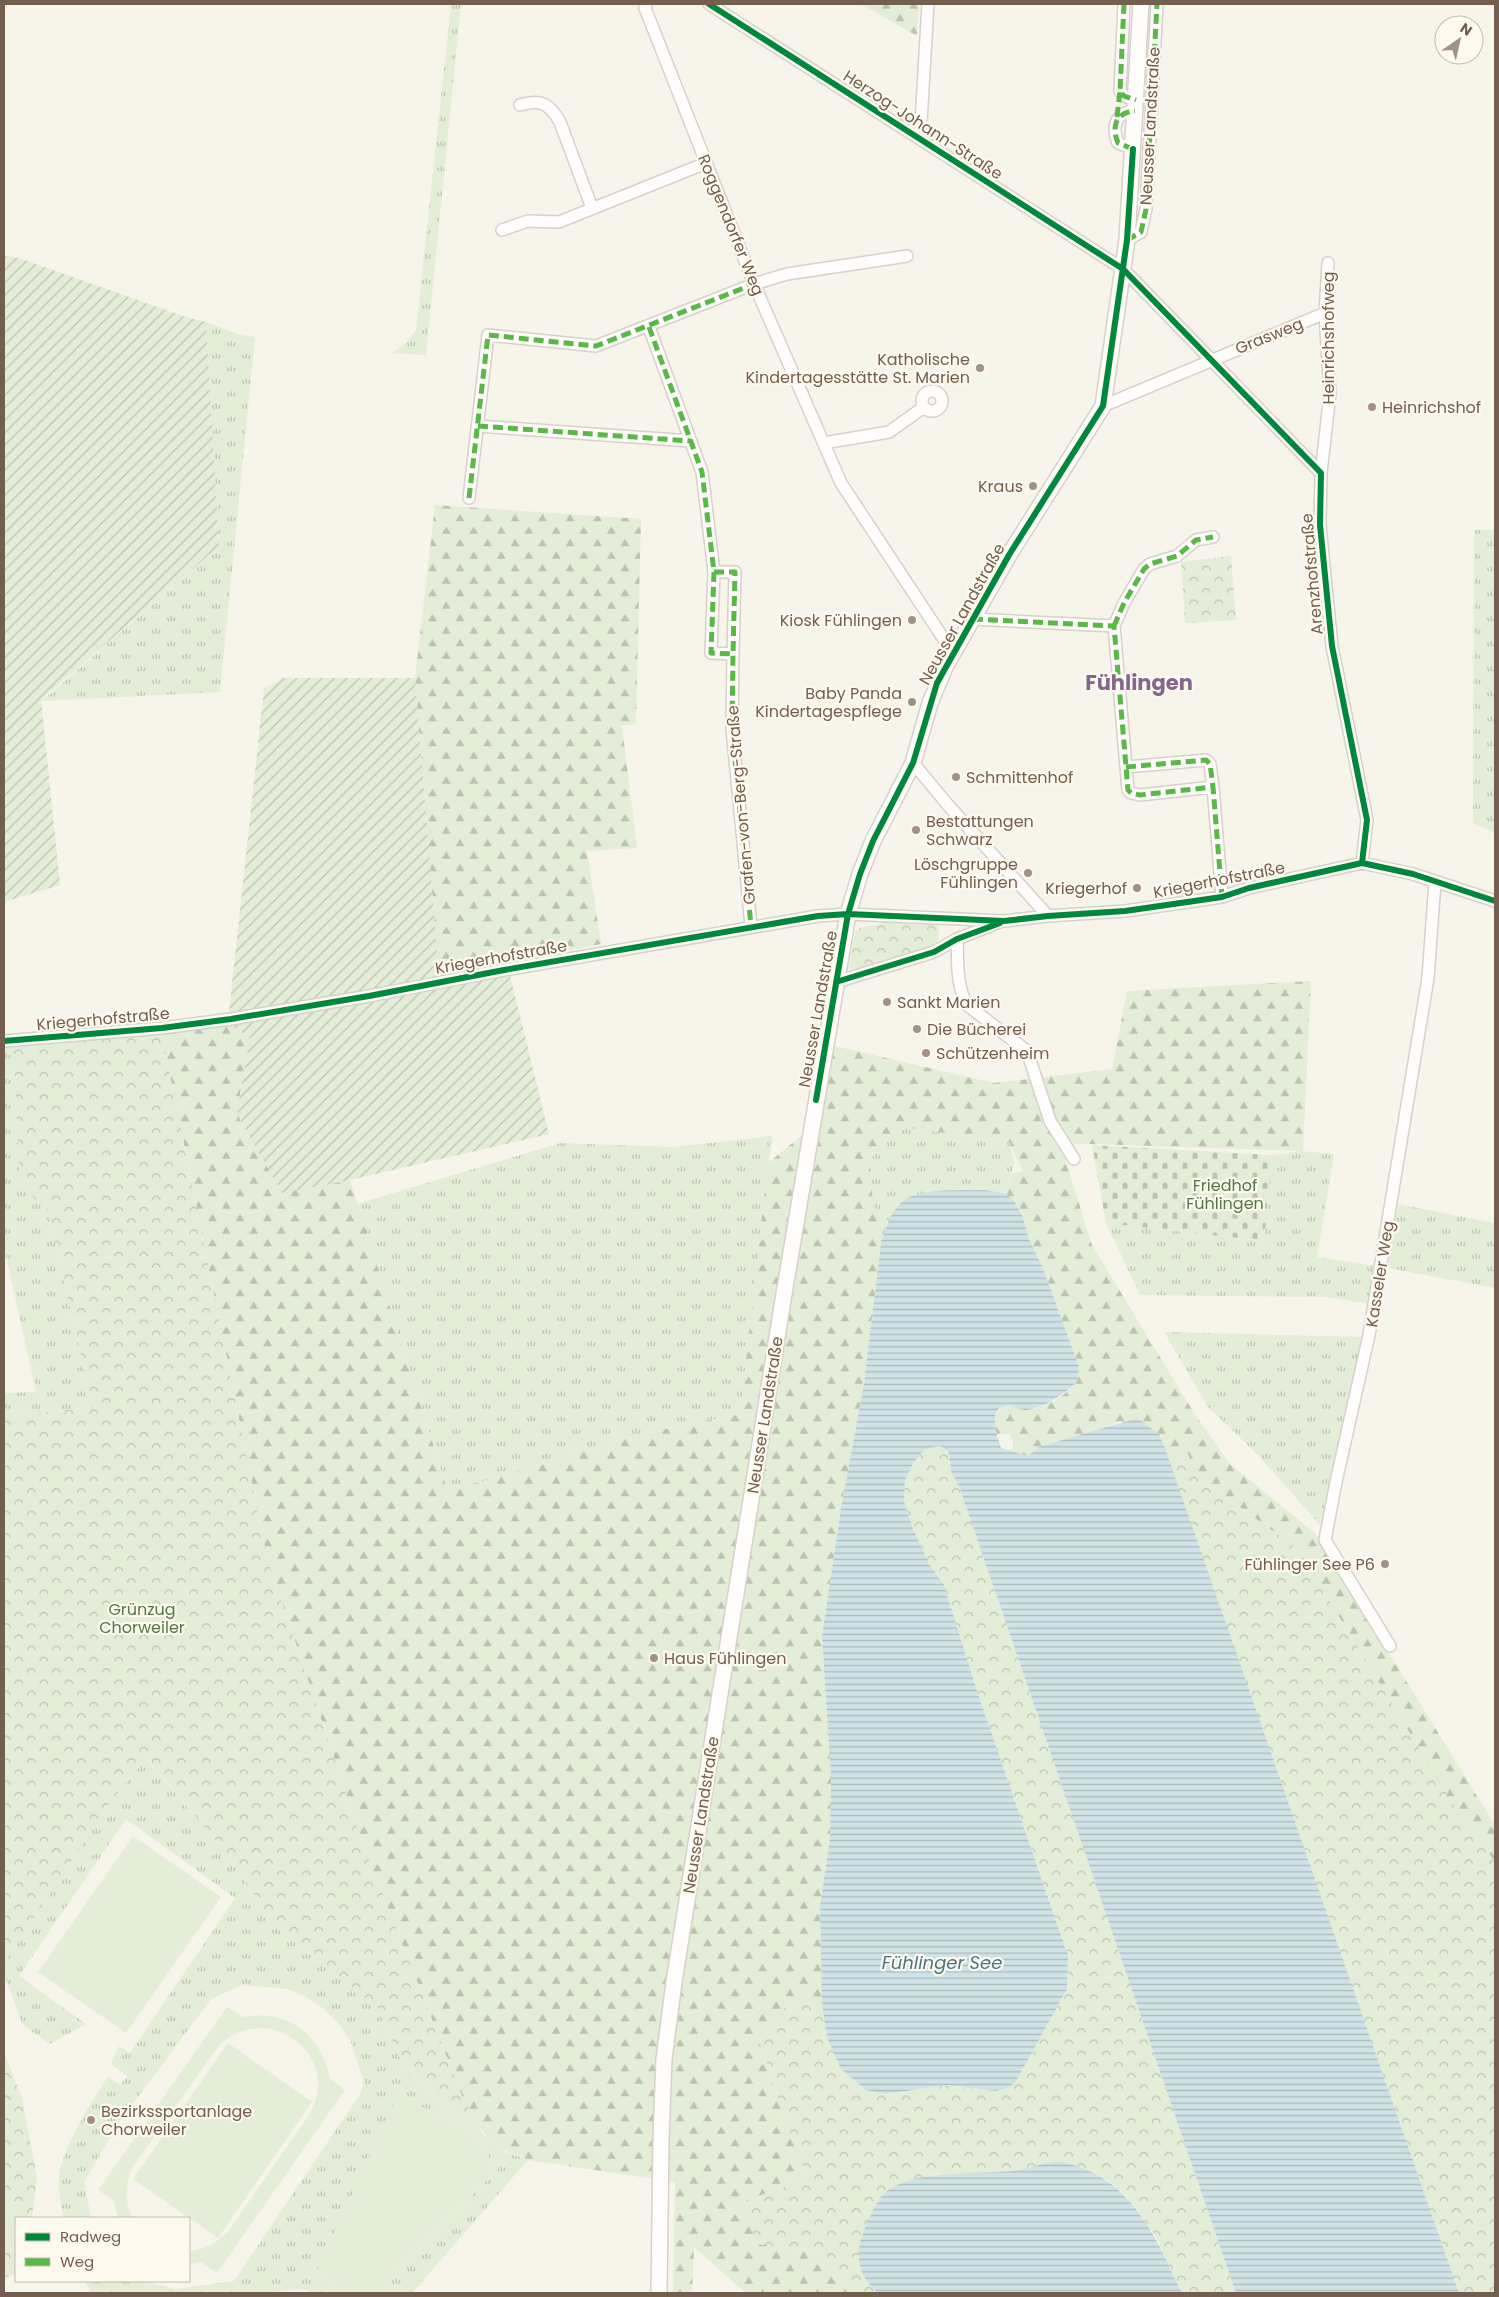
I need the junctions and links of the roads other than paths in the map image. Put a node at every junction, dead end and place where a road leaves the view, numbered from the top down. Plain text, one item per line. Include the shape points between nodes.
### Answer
1 (646, 4) edge
2 (709, 4) edge
3 (928, 4) edge
4 (1124, 4) edge
5 (1141, 4) edge
6 (1157, 4) edge
7 (1120, 91) junction
8 (520, 105) dead end
9 (1135, 105) junction
10 (1118, 117) junction
11 (920, 139) junction
12 (1133, 149) junction
13 (706, 163) junction
14 (592, 208) junction
15 (502, 230) dead end
16 (1126, 240) junction
17 (907, 256) dead end
18 (1328, 263) dead end
19 (1123, 269) junction
20 (754, 284) junction
21 (1325, 313) junction
22 (649, 327) junction
23 (1209, 360) junction
24 (1103, 406) junction
25 (924, 407) dead end
26 (478, 426) junction
27 (691, 440) junction
28 (824, 444) junction
29 (1321, 473) junction
30 (469, 498) dead end
31 (1213, 537) dead end
32 (714, 572) junction
33 (973, 619) junction
34 (1114, 626) junction
35 (953, 653) junction
36 (733, 654) junction
37 (913, 763) junction
38 (1126, 767) junction
39 (1213, 787) junction
40 (1362, 864) junction
41 (1435, 882) junction
42 (1222, 896) junction
43 (1495, 901) edge
44 (848, 914) junction
45 (1048, 916) junction
46 (1004, 921) junction
47 (751, 926) junction
48 (957, 939) junction
49 (836, 982) junction
50 (4, 1041) edge
51 (1074, 1159) dead end
52 (1390, 1646) dead end
53 (659, 2293) edge

1 - 13 street, Roggendorfer Weg
2 - 11 street, Herzog-Johann-Straße
3 - 11 street
4 - 7 street, Neusser Landstraße
5 - 9 main road, Neusser Landstraße
6 - 16 street, Neusser Landstraße via 1146,209 1140,232
7 - 9 street, Neusser Landstraße
7 - 10 street, Neusser Landstraße
8 - 14 street via 532,101 553,109
9 - 10 street, Neusser Landstraße
9 - 12 main road, Neusser Landstraße
10 - 12 street, Neusser Landstraße via 1118,143
11 - 19 street, Herzog-Johann-Straße
12 - 16 main road, Neusser Landstraße
13 - 14 street
13 - 20 street, Roggendorfer Weg
14 - 15 street via 559,222 528,221
16 - 19 main road, Neusser Landstraße
17 - 20 street via 786,274
18 - 21 street, Heinrichshofweg
19 - 23 street
19 - 24 main road, Neusser Landstraße
20 - 22 street
20 - 28 street, Roggendorfer Weg
21 - 23 street, Grasweg
21 - 29 street, Heinrichshofweg via 1330,394
22 - 26 street via 596,346 488,335
22 - 27 street
23 - 24 street, Grasweg
23 - 29 street
24 - 33 main road, Neusser Landstraße
25 - 28 street via 889,432
26 - 27 street
26 - 30 street
27 - 32 street via 705,489
28 - 35 street, Roggendorfer Weg via 841,483
29 - 40 street, Arenzhofstraße via 1320,525 1332,646 1367,820
31 - 34 street via 1196,540 1177,556 1144,569
32 - 36 street via 712,652
32 - 36 street, Grafen-von-Berg-Straße via 735,572
33 - 34 street
33 - 35 main road, Neusser Landstraße
34 - 38 street
35 - 37 main road, Neusser Landstraße via 937,683
36 - 47 street, Grafen-von-Berg-Straße via 732,728
37 - 44 main road, Neusser Landstraße via 873,841
37 - 45 street
38 - 39 street via 1206,760 1210,764
38 - 39 street via 1128,790 1140,795
39 - 42 street
40 - 41 street, Kriegerhofstraße via 1413,874
40 - 42 street, Kriegerhofstraße
41 - 43 street, Kriegerhofstraße
41 - 52 street, Kasseler Weg via 1428,978 1370,1335 1325,1540
42 - 45 street, Kriegerhofstraße via 1125,912
44 - 46 street, Kriegerhofstraße
44 - 47 street, Kriegerhofstraße
44 - 49 main road, Neusser Landstraße
45 - 46 street, Kriegerhofstraße
46 - 48 street, Kriegerhofstraße
47 - 50 street, Kriegerhofstraße via 231,1019
48 - 49 street, Kriegerhofstraße via 934,952
48 - 51 street via 961,995 967,1006 1027,1051 1050,1121
49 - 53 main road, Neusser Landstraße via 674,1982 664,2069

